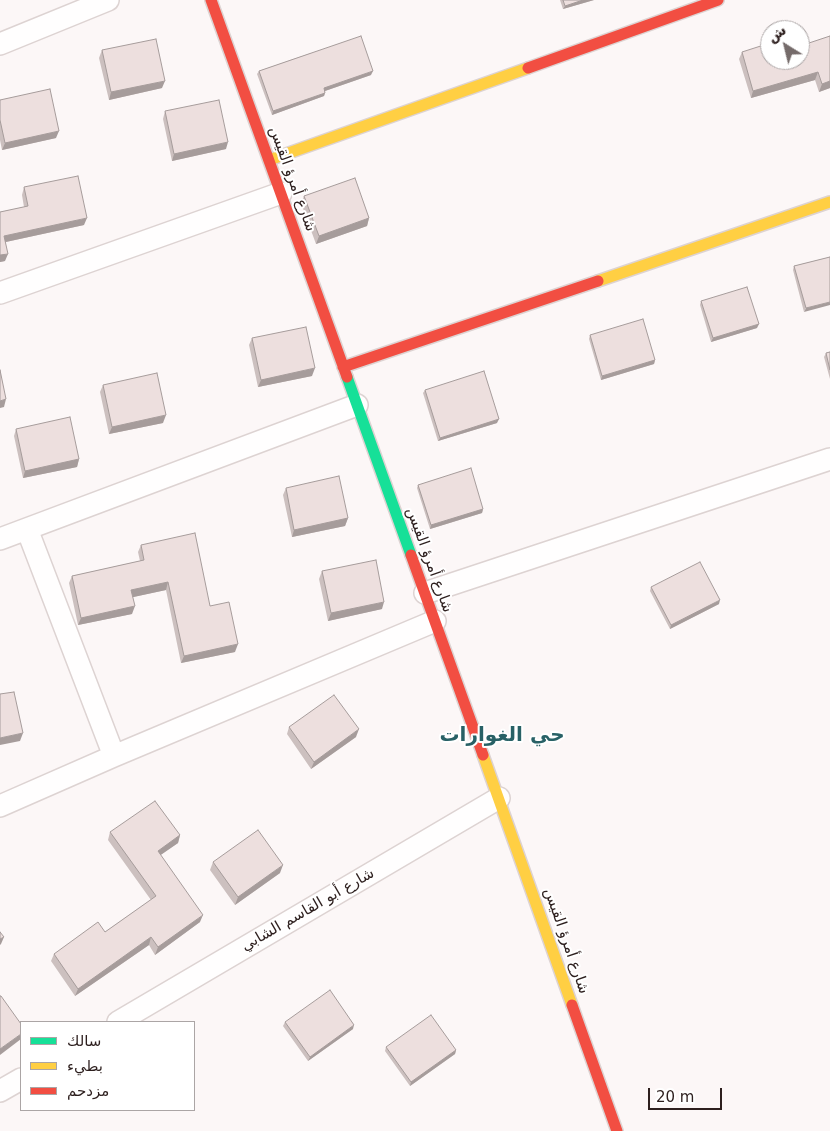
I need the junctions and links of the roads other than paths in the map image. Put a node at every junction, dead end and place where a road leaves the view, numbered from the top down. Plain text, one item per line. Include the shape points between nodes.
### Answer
1 (108, 0) edge
2 (210, 0) edge
3 (718, 0) edge
4 (0, 44) edge
5 (270, 160) junction
6 (281, 193) junction
7 (830, 202) edge
8 (0, 293) edge
9 (344, 367) junction
10 (357, 405) junction
11 (830, 459) edge
12 (27, 529) junction
13 (0, 539) edge
14 (425, 593) junction
15 (435, 622) junction
16 (114, 756) junction
17 (499, 798) junction
18 (0, 806) edge
19 (120, 1021) edge
20 (20, 1080) edge
21 (0, 1091) edge
22 (617, 1131) edge

1 - 4 street
2 - 5 street, شارع أمرؤ القيس
3 - 5 street
5 - 6 street, شارع أمرؤ القيس
6 - 8 street
6 - 9 street, شارع أمرؤ القيس
7 - 9 street
9 - 10 street, شارع أمرؤ القيس
10 - 12 street
10 - 14 street, شارع أمرؤ القيس
11 - 14 street
12 - 13 street
12 - 16 street
14 - 15 street, شارع أمرؤ القيس
15 - 16 street
15 - 17 street, شارع أمرؤ القيس
16 - 18 street
17 - 19 street, شارع أبو القاسم الشابي
17 - 22 street, شارع أمرؤ القيس
20 - 21 street

